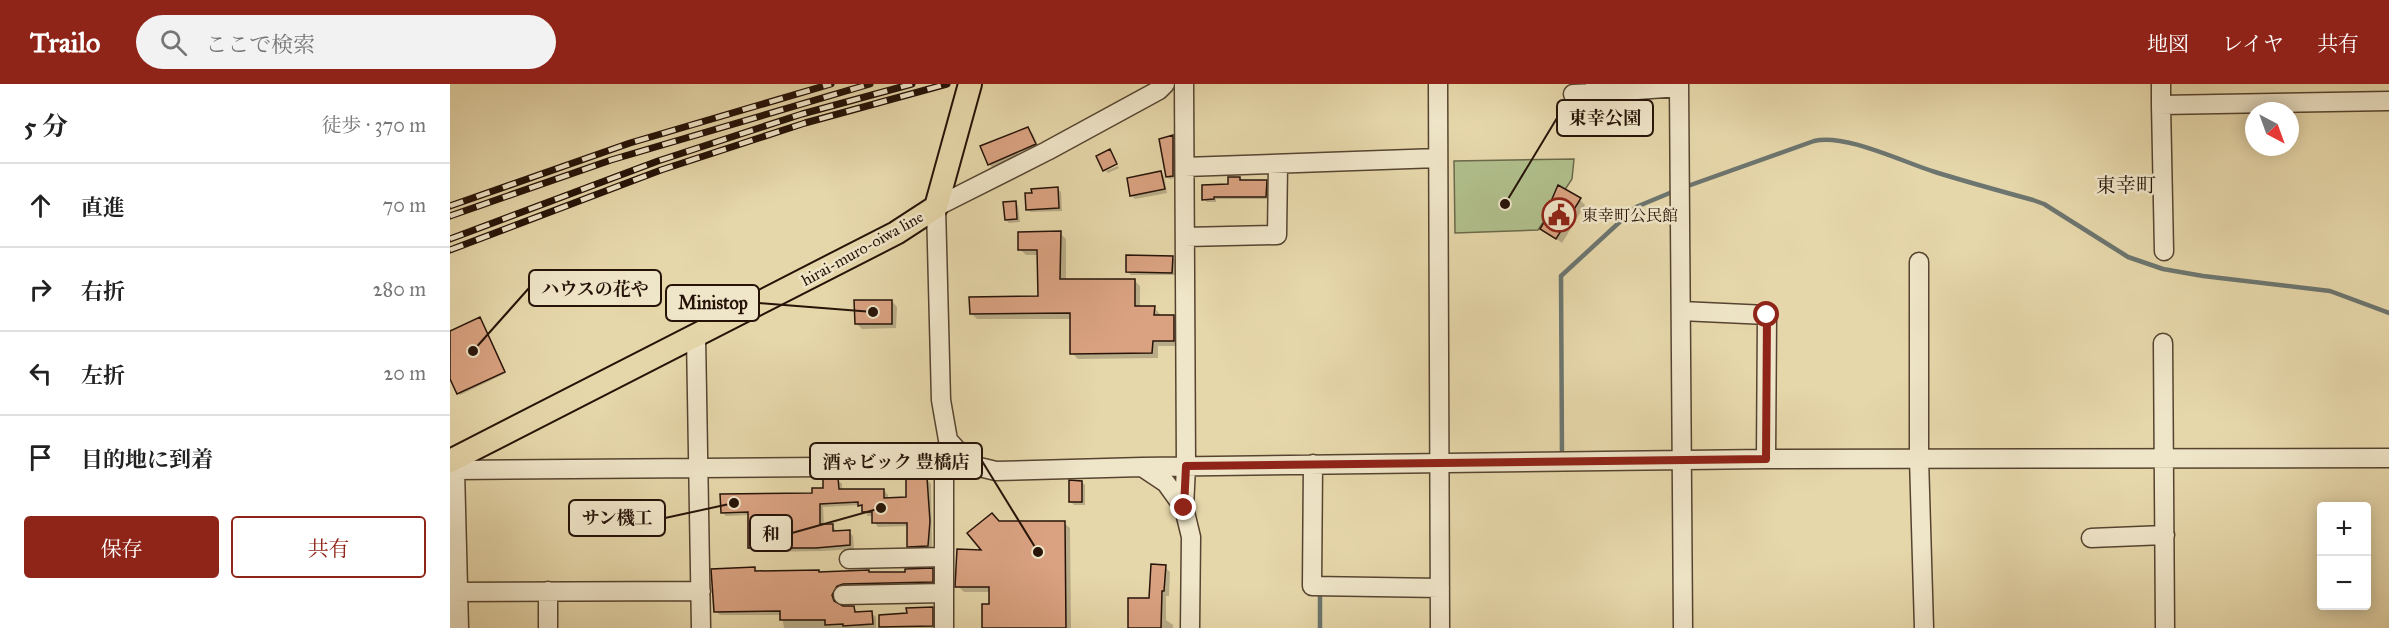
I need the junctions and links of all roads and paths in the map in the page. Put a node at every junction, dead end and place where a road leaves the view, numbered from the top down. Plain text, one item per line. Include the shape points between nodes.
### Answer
1 (970, 84) edge
2 (1165, 84) edge
3 (1184, 84) edge
4 (1438, 84) edge
5 (2161, 84) edge
6 (1679, 86) edge
7 (1595, 88) edge
8 (1573, 94) dead end
9 (2389, 101) edge
10 (2162, 105) junction
11 (1438, 158) junction
12 (1278, 164) junction
13 (1185, 167) junction
14 (936, 207) junction
15 (1185, 237) junction
16 (2164, 251) dead end
17 (1919, 262) dead end
18 (1681, 311) junction
19 (696, 336) junction
20 (2163, 343) dead end
21 (958, 451) junction
22 (1919, 458) junction
23 (2389, 458) edge
24 (1766, 459) junction
25 (2164, 459) junction
26 (1682, 460) junction
27 (1439, 463) junction
28 (452, 464) edge
29 (1313, 464) junction
30 (944, 466) junction
31 (1186, 466) junction
32 (1142, 467) junction
33 (699, 469) junction
34 (1184, 508) junction
35 (2165, 535) junction
36 (2091, 538) dead end
37 (944, 557) junction
38 (849, 559) dead end
39 (1440, 588) junction
40 (454, 591) edge
41 (548, 591) junction
42 (701, 591) junction
43 (944, 593) junction
44 (843, 595) dead end
45 (459, 628) edge
46 (548, 628) edge
47 (701, 628) edge
48 (944, 628) edge
49 (1190, 628) edge
50 (1440, 628) edge
51 (1683, 628) edge
52 (1924, 628) edge
53 (2165, 628) edge

1 - 14 main road, hirai-muro-oiwa line
2 - 14 street via 1058,146
3 - 13 street
4 - 11 street
5 - 10 street
6 - 7 street
6 - 18 street
7 - 8 street
9 - 10 street
10 - 16 street
11 - 12 street
11 - 27 street
12 - 13 street
12 - 15 street via 1276,235
13 - 15 street
14 - 19 main road, hirai-muro-oiwa line via 896,233
14 - 21 street via 941,400 948,440
15 - 31 street
17 - 22 street
18 - 24 street via 1767,315
18 - 26 street
19 - 28 main road, hirai-muro-oiwa line
19 - 33 street
20 - 25 street
21 - 30 street
21 - 32 street via 971,465 996,471
22 - 24 street
22 - 25 street
22 - 52 street
23 - 25 street
24 - 26 street
25 - 35 street
26 - 27 street
26 - 51 street
27 - 29 street
27 - 39 street
28 - 33 street
28 - 40 street
29 - 31 street
29 - 39 street via 1312,586
30 - 33 street
30 - 37 street
31 - 32 street
31 - 34 street
32 - 34 street via 1166,483
33 - 42 street
34 - 49 street via 1191,537
35 - 36 street
35 - 53 street
37 - 38 street
37 - 43 street
39 - 50 street
40 - 41 street
40 - 45 street
41 - 42 street
41 - 46 street
42 - 47 street
43 - 44 street
43 - 48 street

